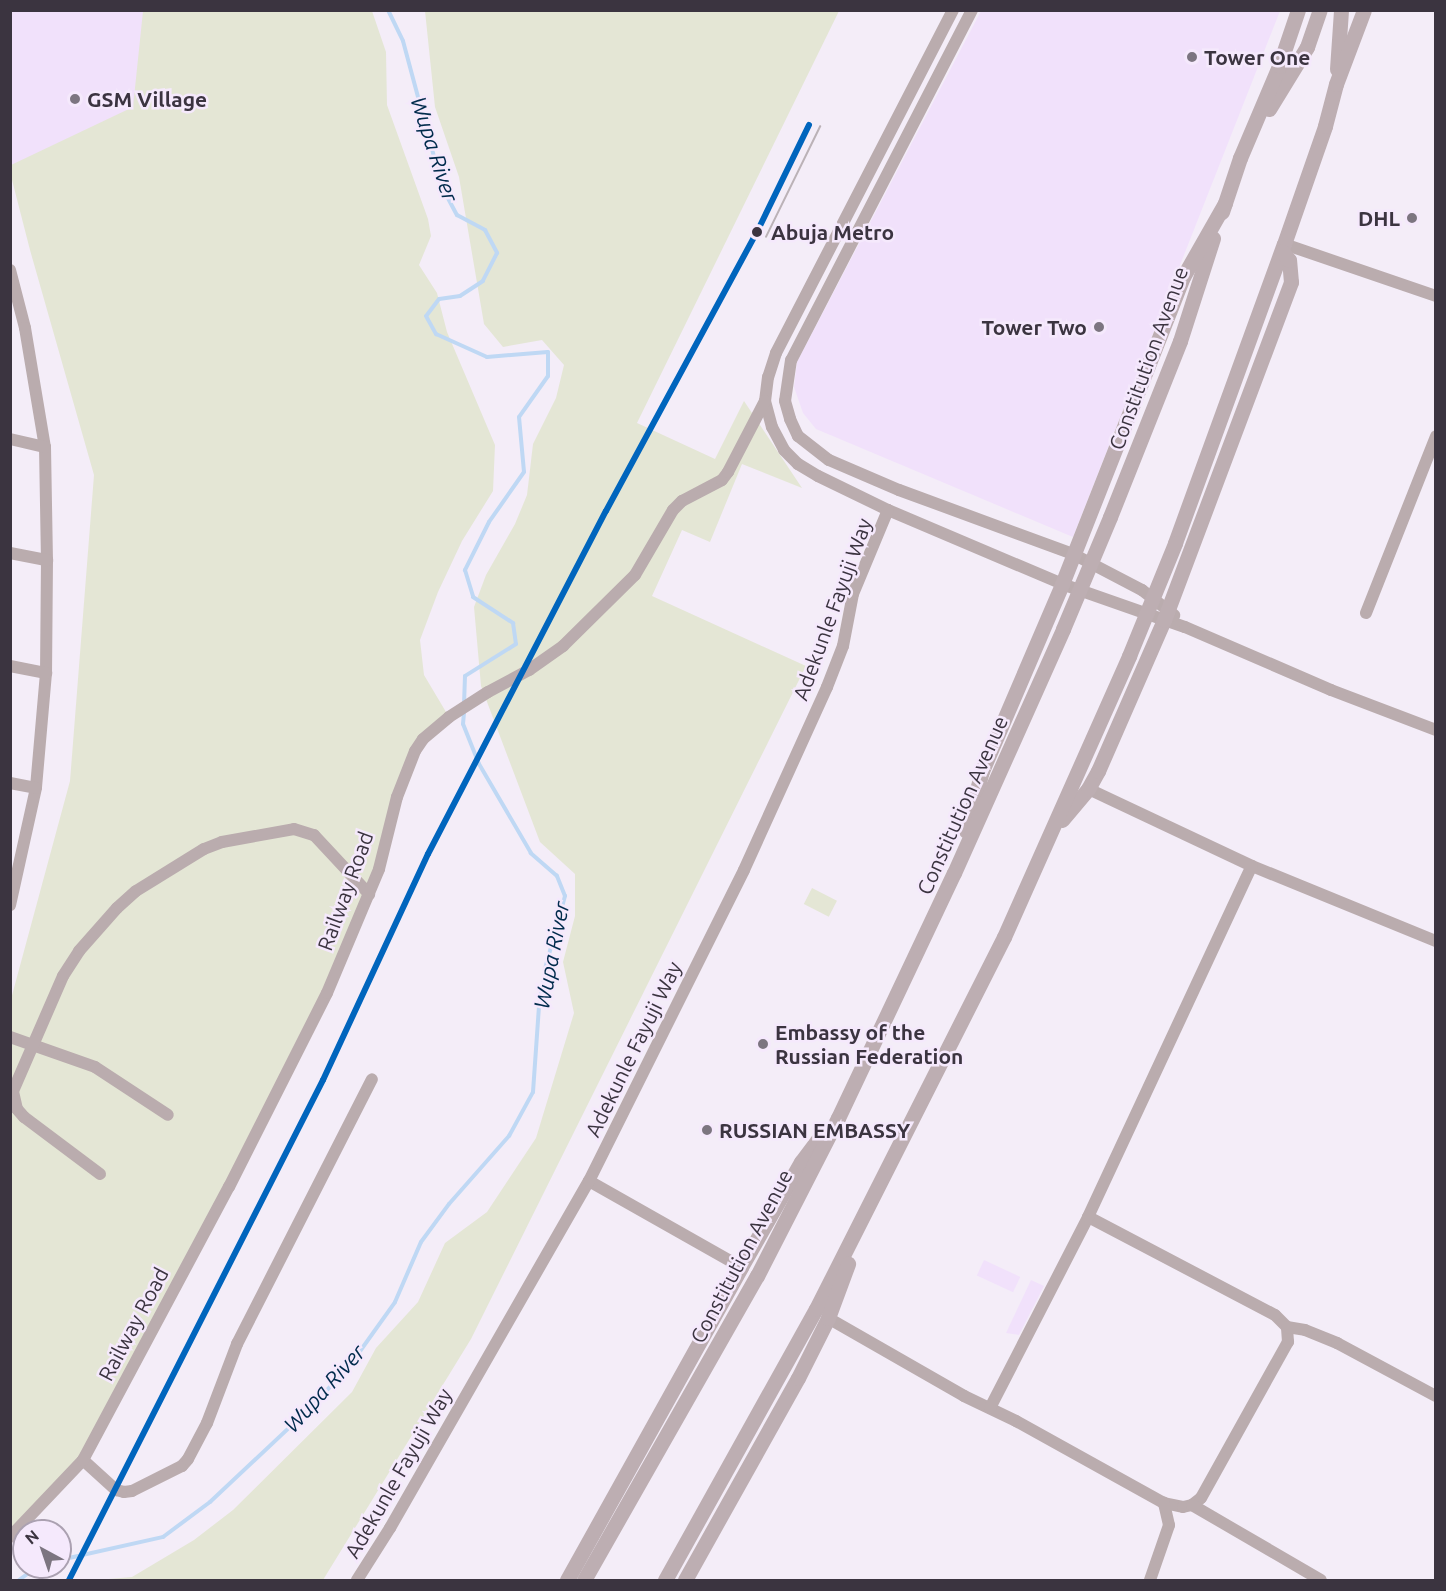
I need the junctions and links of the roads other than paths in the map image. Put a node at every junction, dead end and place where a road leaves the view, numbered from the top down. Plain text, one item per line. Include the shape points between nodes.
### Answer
1 (953, 10) edge
2 (972, 10) edge
3 (1298, 10) edge
4 (1320, 10) edge
5 (1341, 10) edge
6 (1364, 10) edge
7 (1336, 84) junction
8 (1251, 133) junction
9 (1225, 202) junction
10 (1283, 248) junction
11 (10, 270) edge
12 (1436, 296) edge
13 (10, 325) edge
14 (25, 328) junction
15 (765, 400) junction
16 (1436, 436) edge
17 (10, 440) edge
18 (45, 447) junction
19 (888, 510) junction
20 (10, 553) edge
21 (1073, 554) junction
22 (47, 560) junction
23 (1062, 584) junction
24 (1366, 613) dead end
25 (1166, 614) junction
26 (10, 666) edge
27 (46, 673) junction
28 (1436, 730) edge
29 (10, 783) edge
30 (36, 788) junction
31 (1088, 789) junction
32 (1050, 834) junction
33 (1252, 866) junction
34 (954, 873) junction
35 (369, 894) junction
36 (11, 899) edge
37 (1436, 941) edge
38 (10, 1037) edge
39 (32, 1045) junction
40 (372, 1079) dead end
41 (168, 1116) dead end
42 (838, 1118) junction
43 (100, 1174) dead end
44 (589, 1181) junction
45 (878, 1184) junction
46 (1088, 1217) junction
47 (741, 1267) junction
48 (828, 1318) junction
49 (1287, 1327) junction
50 (1436, 1396) edge
51 (990, 1408) junction
52 (83, 1460) junction
53 (1164, 1503) junction
54 (1192, 1505) junction
55 (10, 1537) edge
56 (357, 1581) edge
57 (567, 1581) edge
58 (584, 1581) edge
59 (665, 1581) edge
60 (685, 1581) edge
61 (1150, 1581) edge
62 (1321, 1581) edge

1 - 15 street via 776,353
2 - 21 street via 791,360 785,401 798,436 829,460
3 - 8 main road, Constitution Avenue via 1280,66
4 - 8 main road via 1307,47
5 - 7 main road
6 - 7 main road
7 - 10 main road
8 - 9 main road, Constitution Avenue
9 - 21 main road via 1183,278
9 - 34 main road, Constitution Avenue, bridge via 1180,341 1110,517
10 - 12 street
10 - 25 main road via 1291,282
10 - 32 main road, bridge via 1175,543
11 - 14 street
13 - 14 street
14 - 18 street
15 - 19 street via 772,427 784,450 798,464
15 - 35 street, Railway Road via 728,472 713,486 672,510 635,575 563,646 449,717 423,739 408,763
16 - 24 street
17 - 18 street
18 - 22 street
19 - 23 street
19 - 44 street, Adekunle Fayuji Way via 853,594 843,646 827,687 744,870
20 - 22 street
21 - 23 main road
21 - 25 street via 1142,590
22 - 27 street
23 - 25 street
23 - 34 main road via 982,771
25 - 28 street via 1185,627 1331,690
25 - 31 main road
26 - 27 street
27 - 30 street
29 - 30 street
30 - 36 street
31 - 32 main road
31 - 33 street
32 - 45 main road via 1004,937
33 - 37 street
33 - 46 street
34 - 42 main road, Constitution Avenue
35 - 39 street via 314,835 304,830 222,842 204,849 136,891 98,929 63,976
35 - 52 street, Railway Road via 327,993 229,1187
38 - 39 street
39 - 41 street via 95,1067
39 - 43 street via 13,1091 17,1109
40 - 52 street via 237,1344 207,1423 188,1459 182,1466 124,1492 116,1490
42 - 47 main road via 801,1161
42 - 58 main road, Constitution Avenue via 757,1276
44 - 47 street
44 - 56 street, Adekunle Fayuji Way
45 - 48 main road
45 - 59 main road via 816,1309
46 - 49 street via 1275,1315
46 - 51 street
47 - 57 main road
48 - 51 street
48 - 60 main road
49 - 50 street via 1337,1343
49 - 54 street via 1288,1342 1201,1498
51 - 53 street
52 - 55 street, Railway Road
53 - 54 street
53 - 61 street via 1169,1525
54 - 62 street

